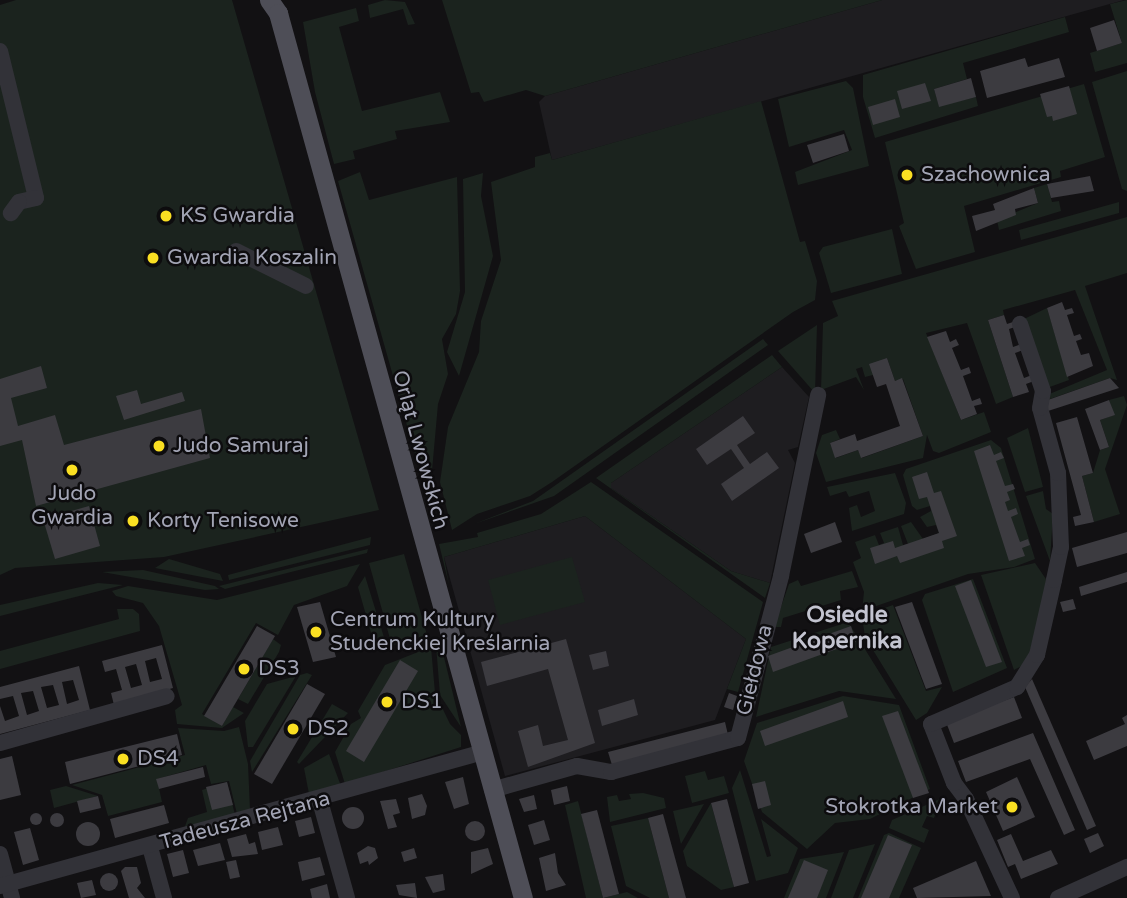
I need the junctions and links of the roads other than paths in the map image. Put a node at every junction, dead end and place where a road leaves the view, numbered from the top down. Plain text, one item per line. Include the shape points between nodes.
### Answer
1 (276, 4) edge
2 (0, 51) edge
3 (11, 213) dead end
4 (236, 251) dead end
5 (306, 286) dead end
6 (1020, 324) dead end
7 (818, 395) dead end
8 (167, 696) dead end
9 (0, 743) edge
10 (481, 753) junction
11 (492, 790) junction
12 (320, 801) junction
13 (150, 847) junction
14 (0, 854) edge
15 (1127, 867) edge
16 (7, 889) edge
17 (164, 898) edge
18 (347, 898) edge
19 (523, 898) edge
20 (1012, 898) edge
21 (1058, 898) edge

1 - 10 main road, Orląt Lwowskich
2 - 3 street via 36,198 19,202
4 - 5 street
6 - 20 street via 1043,391 1040,408 1058,473 1061,547 1055,579 1037,655 1017,687 931,724 954,783 966,799
7 - 11 street, Giełdowa via 781,576 738,738 611,772 577,766
8 - 9 street
10 - 11 main road, Orląt Lwowskich
10 - 12 street, Tadeusza Rejtana
11 - 19 main road, Orląt Lwowskich
12 - 13 street, Tadeusza Rejtana
12 - 18 street
13 - 16 street, Tadeusza Rejtana
13 - 17 street
14 - 16 street
15 - 21 street

